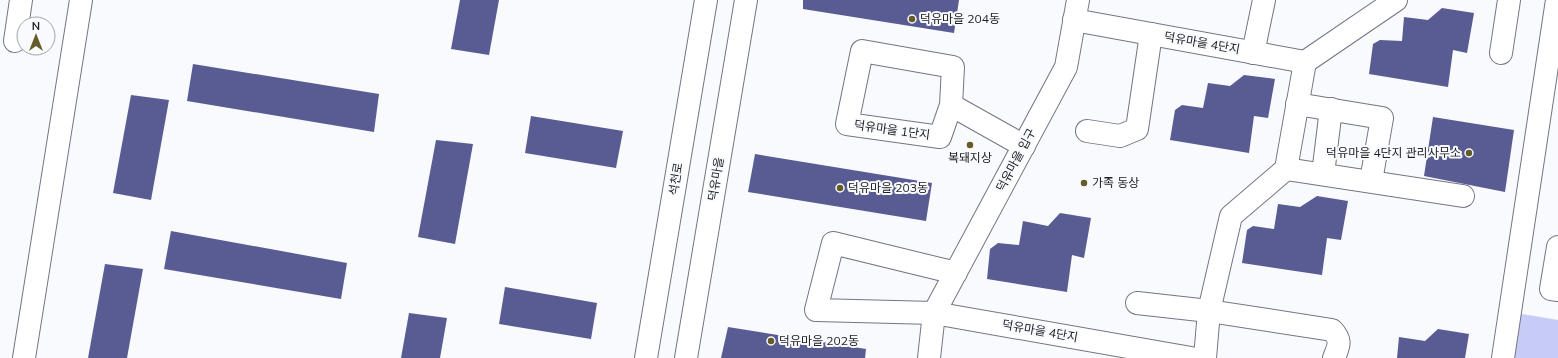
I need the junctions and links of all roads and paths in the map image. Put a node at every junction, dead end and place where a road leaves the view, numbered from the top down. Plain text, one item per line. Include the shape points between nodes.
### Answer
1 (22, 0) edge
2 (81, 0) edge
3 (706, 0) edge
4 (746, 0) edge
5 (1264, 0) edge
6 (1396, 0) edge
7 (1509, 0) edge
8 (1557, 0) edge
9 (1076, 10) edge
10 (1152, 34) junction
11 (15, 41) dead end
12 (1253, 52) junction
13 (1501, 52) dead end
14 (1305, 62) junction
15 (1297, 104) junction
16 (951, 105) junction
17 (1331, 109) junction
18 (1087, 131) dead end
19 (1024, 146) junction
20 (1286, 169) junction
21 (1323, 174) junction
22 (1371, 181) junction
23 (1463, 196) dead end
24 (1558, 247) edge
25 (956, 273) junction
26 (1558, 290) edge
27 (1138, 303) dead end
28 (1209, 311) junction
29 (934, 313) junction
30 (24, 358) edge
31 (646, 358) edge
32 (686, 358) edge
33 (929, 358) edge
34 (1191, 358) edge
35 (1205, 358) edge
36 (1334, 358) edge
37 (1503, 358) edge

1 - 11 street
2 - 30 street
3 - 31 street, 석천로
4 - 32 street, 덕유마을
5 - 12 street, 덕유마을 4단지
6 - 14 street
7 - 13 street
8 - 37 street
9 - 10 street, 덕유마을 4단지
9 - 19 street, 덕유마을 입구 via 1066,66
10 - 12 street, 덕유마을 4단지
10 - 18 street, 덕유마을 4단지 via 1137,129 1120,136
12 - 14 street, 덕유마을 4단지
14 - 15 street
15 - 17 street
15 - 20 street
16 - 16 street, 덕유마을 1단지 via 953,66 862,51 847,124 940,137
16 - 19 street
17 - 21 street
17 - 22 street via 1382,118
19 - 25 street, 덕유마을 입구
20 - 21 street
20 - 28 street via 1231,216
21 - 22 street
22 - 23 street
24 - 26 street via 1551,289
25 - 29 street, 덕유마을 입구
25 - 29 street via 833,243 816,310
27 - 28 street
28 - 35 street
28 - 36 street via 1332,330 1340,342
29 - 33 street
29 - 34 street, 덕유마을 4단지

